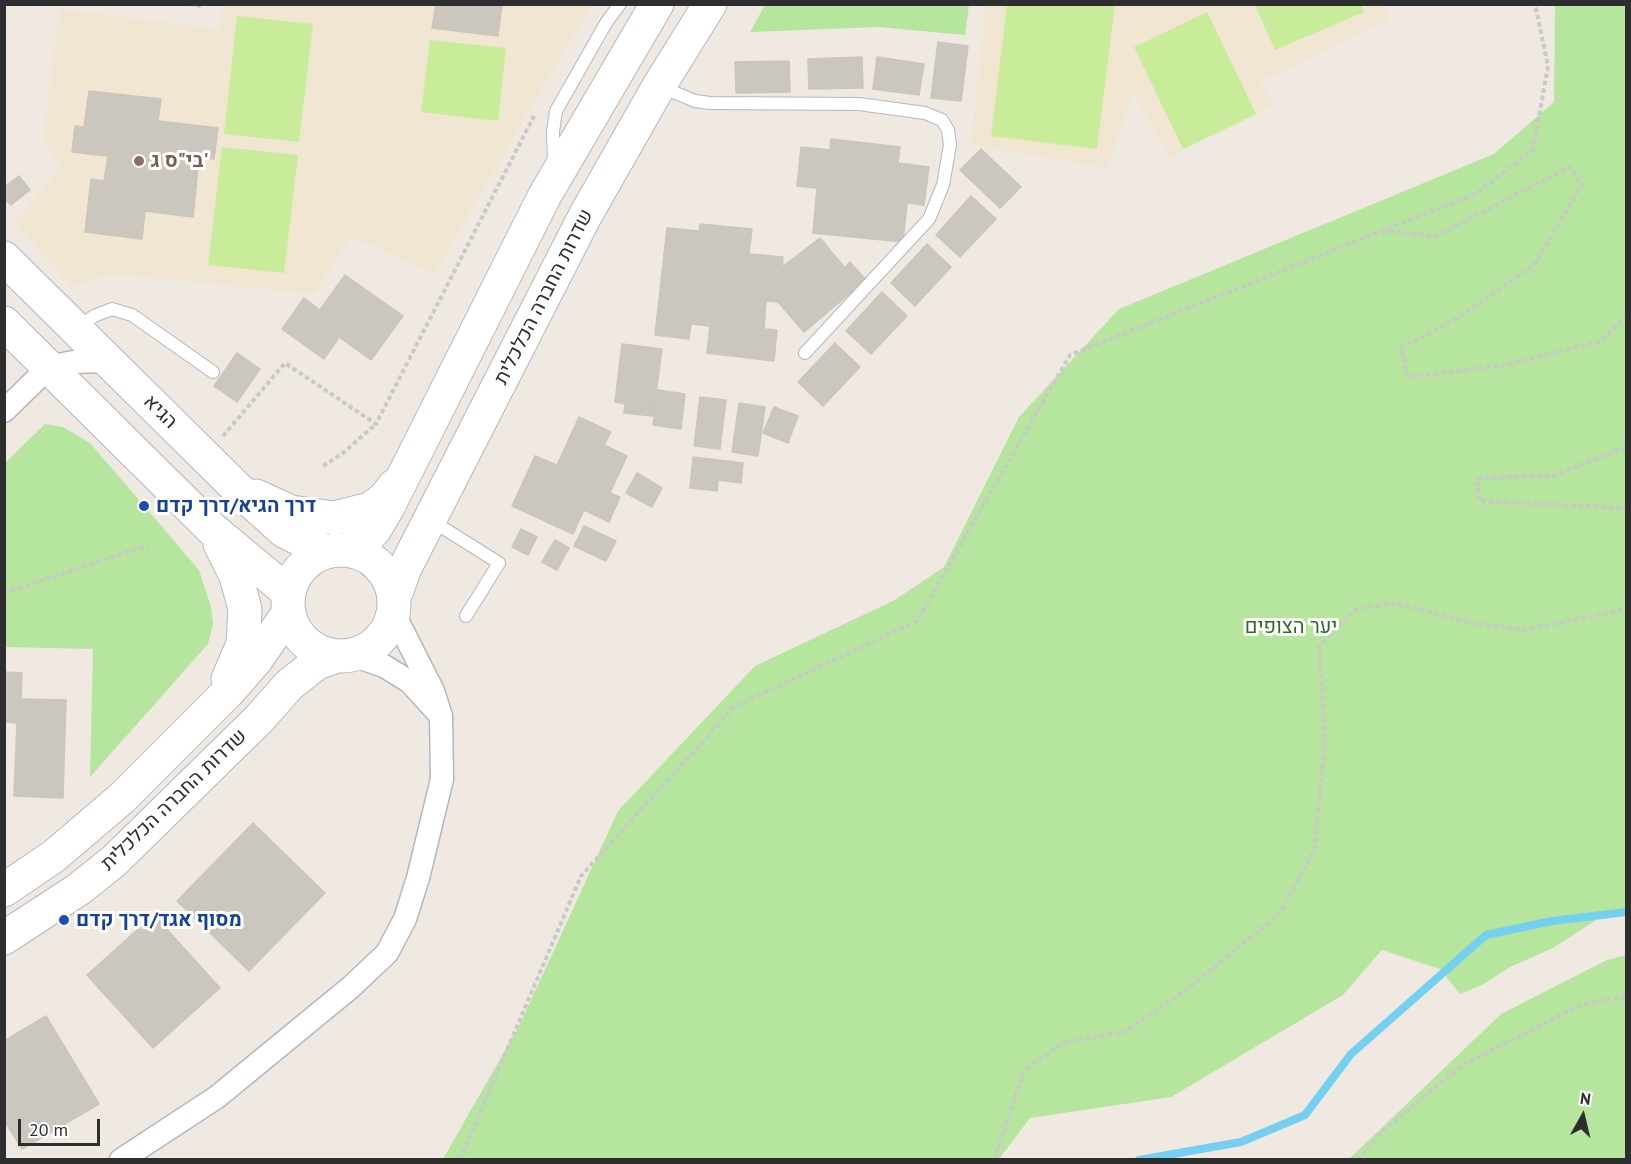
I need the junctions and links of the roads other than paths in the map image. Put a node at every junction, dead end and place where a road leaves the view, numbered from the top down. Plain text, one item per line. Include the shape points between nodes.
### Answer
1 (620, 4) edge
2 (657, 4) edge
3 (710, 4) edge
4 (659, 86) junction
5 (555, 178) junction
6 (4, 258) edge
7 (4, 323) edge
8 (76, 329) junction
9 (805, 352) dead end
10 (108, 361) junction
11 (49, 368) junction
12 (213, 372) dead end
13 (4, 411) edge
14 (405, 473) junction
15 (231, 482) junction
16 (431, 520) junction
17 (212, 529) junction
18 (336, 551) junction
19 (289, 602) junction
20 (394, 606) junction
21 (466, 616) dead end
22 (344, 656) junction
23 (217, 701) junction
24 (441, 716) junction
25 (4, 890) edge
26 (4, 938) edge
27 (121, 1160) edge

1 - 5 lane via 556,111
2 - 5 main road
3 - 4 main road, שדרות החברה הכלכלית
4 - 9 lane via 710,103 859,104 925,113 942,120 948,130 950,145 944,185 929,219
4 - 16 main road, שדרות החברה הכלכלית via 585,216
5 - 14 main road
6 - 8 main road, הגיא
7 - 11 main road
8 - 10 main road, הגיא
8 - 12 lane via 112,309 132,315
10 - 11 street via 73,362
10 - 15 main road, הגיא
11 - 13 street
11 - 17 main road
14 - 15 main road via 385,498 370,509 334,518 291,512
14 - 18 main road via 375,529 364,541
15 - 18 main road, הגיא via 284,531
16 - 20 main road, שדרות החברה הכלכלית via 405,568
16 - 21 lane via 499,563
17 - 19 main road
17 - 23 main road via 236,576 245,609 243,644
18 - 19 main road via 313,558 302,568
18 - 20 main road via 360,554 384,571
19 - 22 main road via 294,628 305,642 320,652
19 - 23 main road, שדרות החברה הכלכלית via 256,660
20 - 22 main road via 388,628 379,641 367,650
20 - 24 street
22 - 24 street via 384,666 410,682
22 - 26 main road, שדרות החברה הכלכלית via 317,663 288,685 259,719 114,861
23 - 25 main road, שדרות החברה הכלכלית via 122,798
24 - 27 street via 442,779 418,878 405,919 387,953 217,1097

